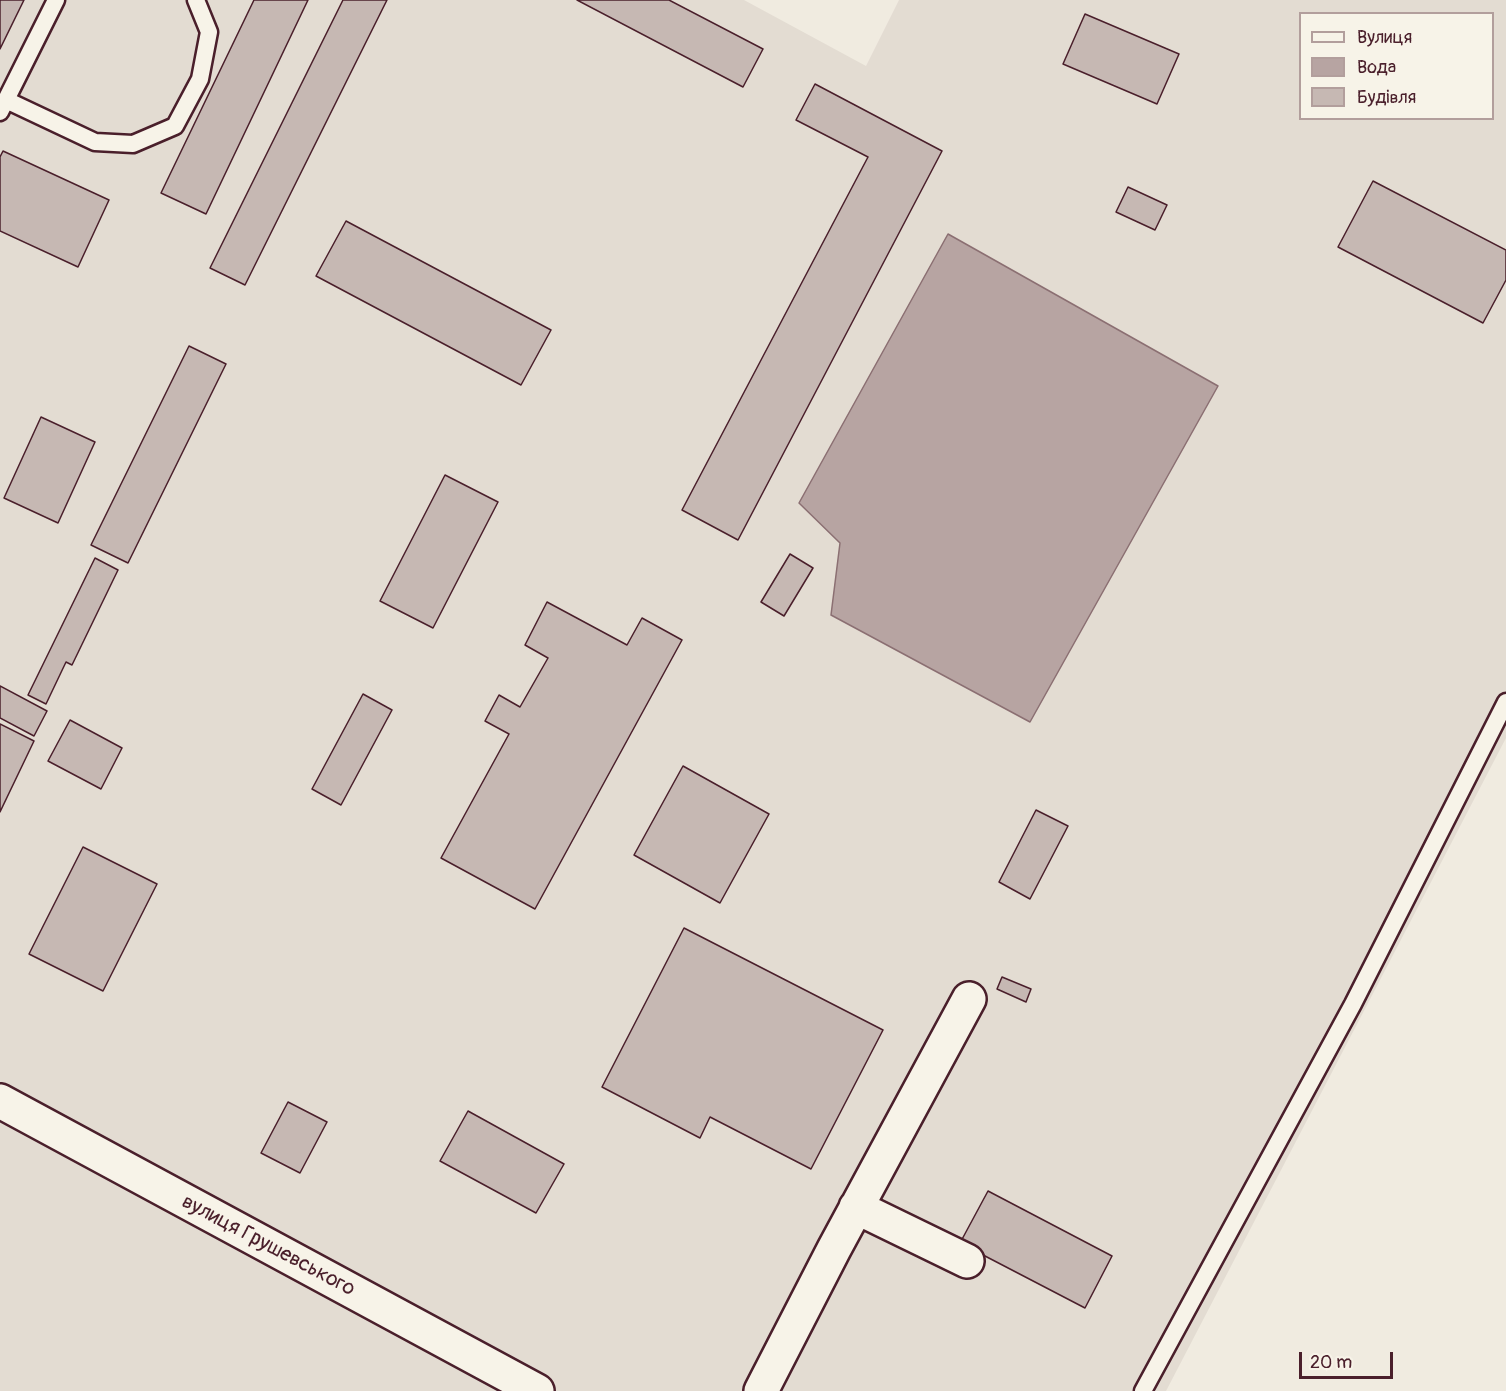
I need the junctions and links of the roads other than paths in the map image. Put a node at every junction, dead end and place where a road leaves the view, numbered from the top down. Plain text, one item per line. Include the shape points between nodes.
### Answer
1 (56, 0) edge
2 (196, 0) edge
3 (3, 106) edge
4 (1506, 702) edge
5 (969, 999) dead end
6 (0, 1101) edge
7 (856, 1208) junction
8 (967, 1261) dead end
9 (537, 1391) edge
10 (761, 1391) edge
11 (1143, 1391) edge

1 - 3 lane
2 - 3 lane via 209,32 200,79 175,126 133,144 95,142
4 - 11 lane via 1353,1004
5 - 7 street
6 - 9 street, вулиця Грушевського
7 - 8 street
7 - 10 street

